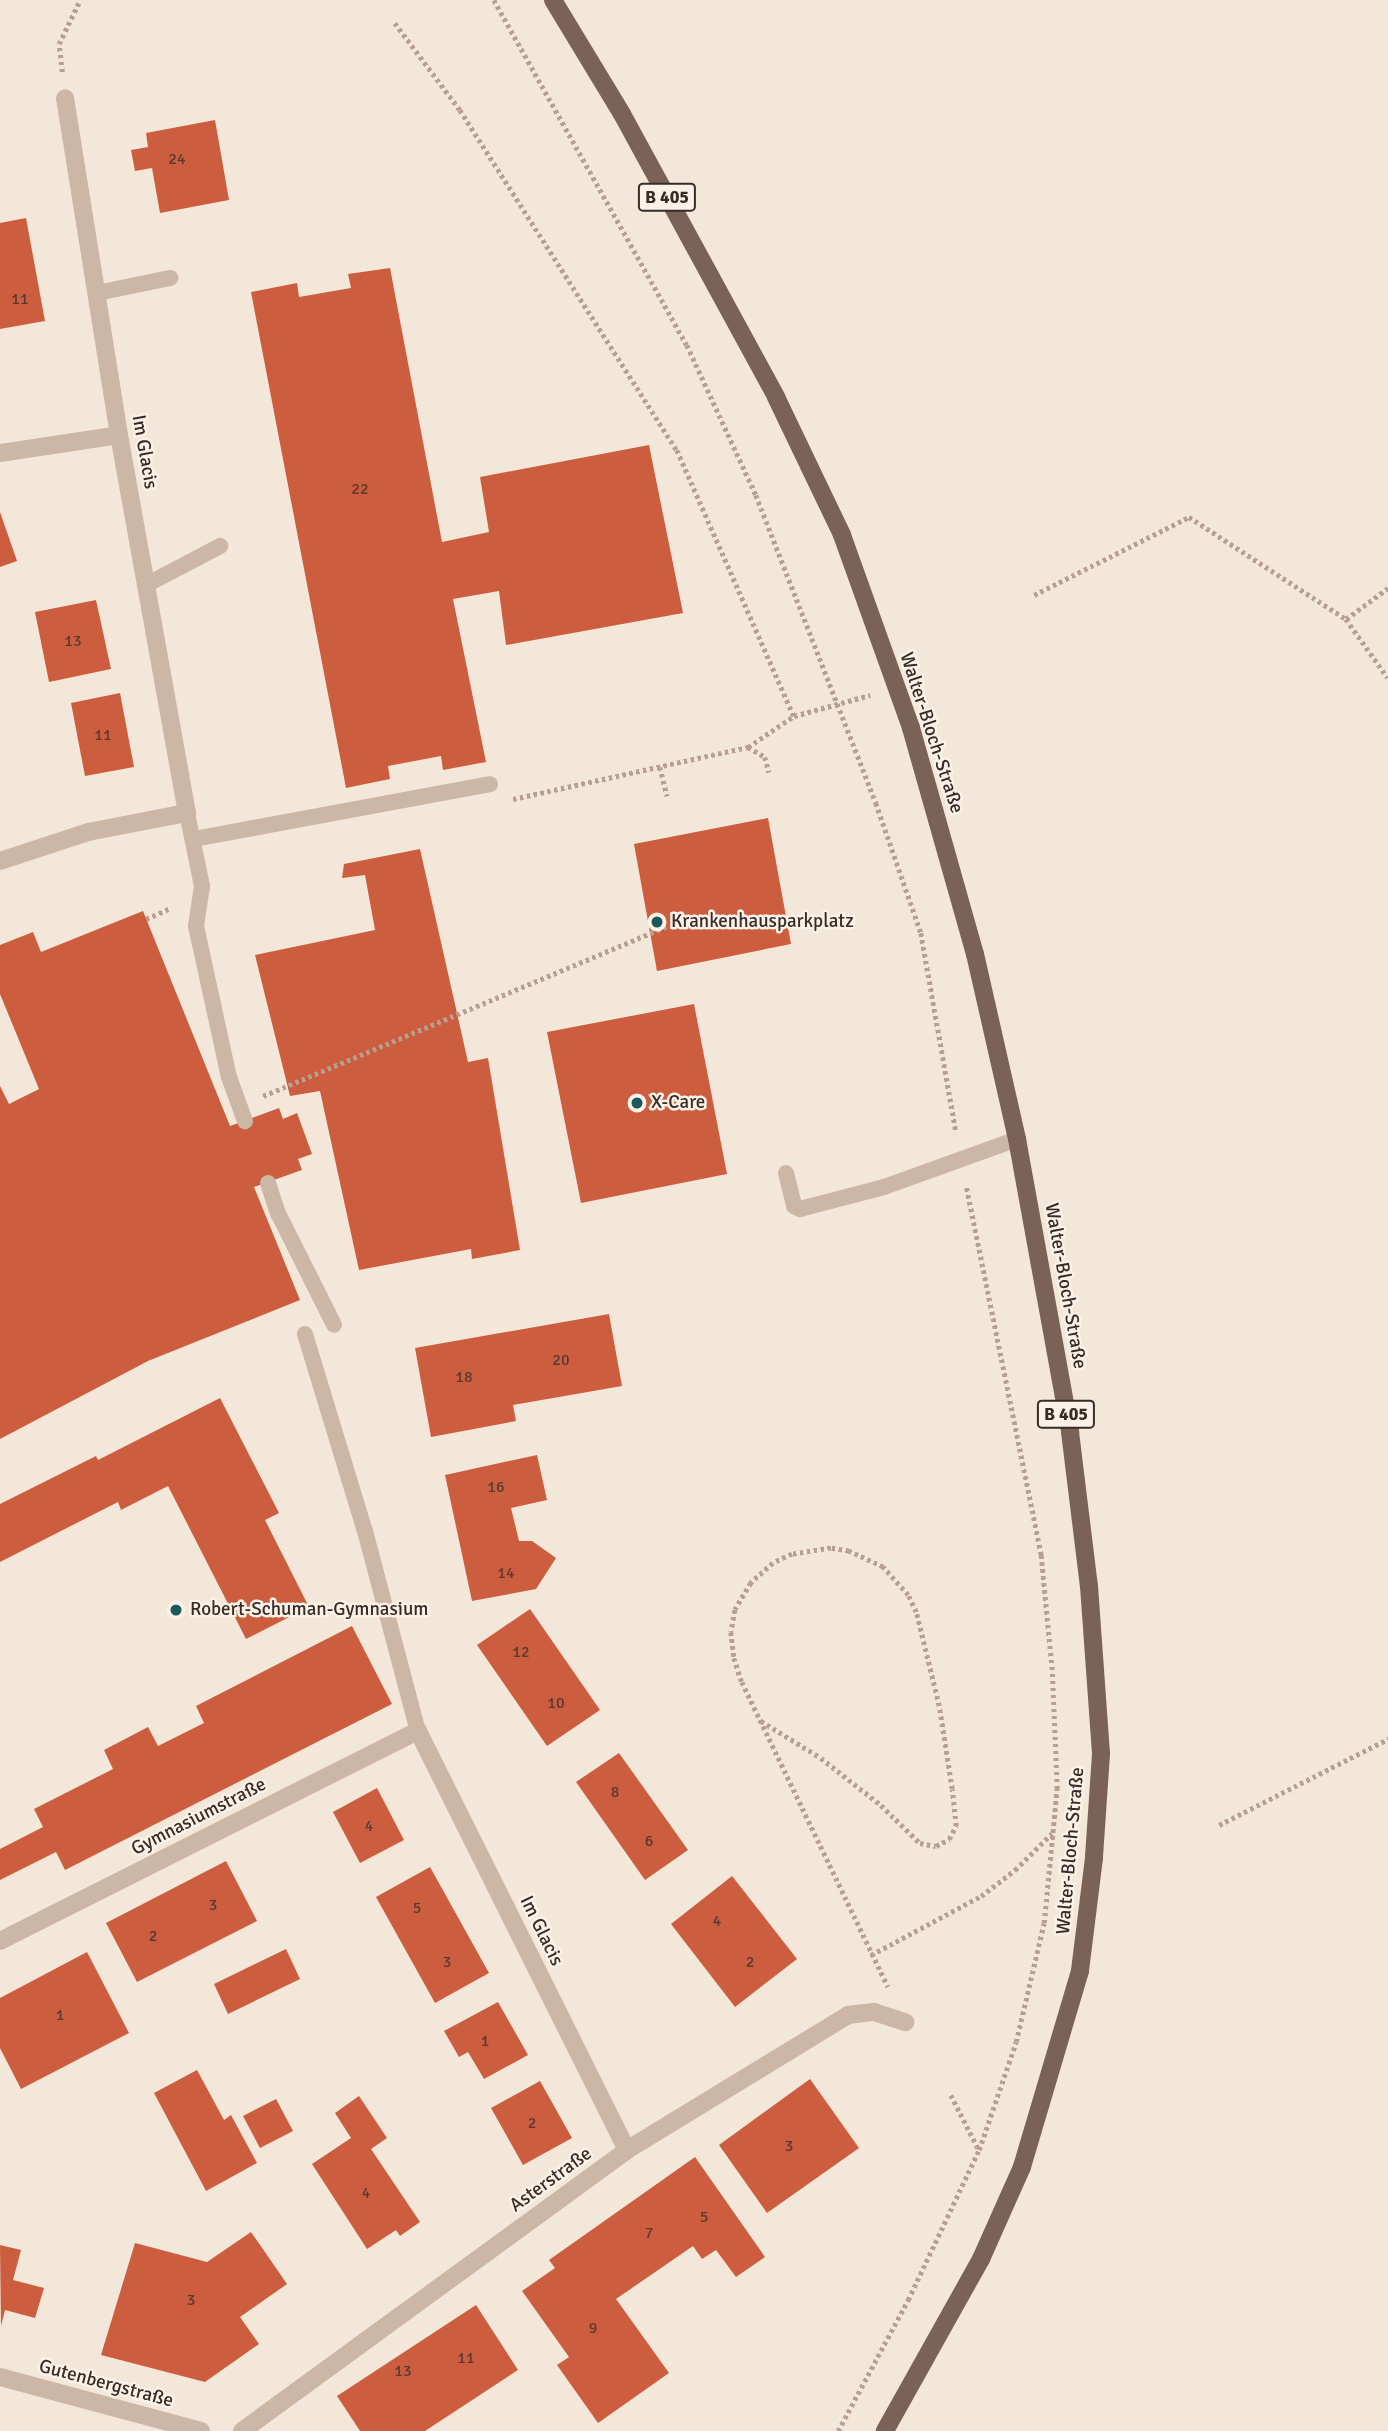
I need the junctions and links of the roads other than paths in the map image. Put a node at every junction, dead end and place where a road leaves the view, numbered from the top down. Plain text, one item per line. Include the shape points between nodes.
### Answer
1 (553, 0) edge
2 (65, 98) road end
3 (170, 278) dead end
4 (97, 293) junction
5 (119, 435) junction
6 (0, 453) edge
7 (220, 546) dead end
8 (146, 585) junction
9 (490, 785) dead end
10 (187, 813) junction
11 (194, 839) junction
12 (0, 861) edge
13 (242, 1113) road end
14 (1017, 1139) junction
15 (786, 1173) dead end
16 (268, 1183) dead end
17 (334, 1325) dead end
18 (305, 1334) dead end
19 (418, 1731) junction
20 (0, 1941) edge
21 (905, 2022) road end
22 (627, 2150) junction
23 (0, 2377) edge
24 (201, 2431) edge
25 (242, 2431) edge
26 (885, 2431) edge

1 - 14 main road, Walter-Bloch-Straße / B 405 via 622,114 776,397 842,535 911,728 975,954
2 - 4 street, Im Glacis
3 - 4 lane
4 - 5 street, Im Glacis
5 - 6 street
5 - 8 street, Im Glacis
7 - 8 lane
8 - 10 street, Im Glacis
9 - 11 lane
10 - 11 lane
10 - 12 street via 88,832
11 - 13 lane via 202,886 196,926 229,1077
14 - 15 lane via 884,1187 800,1209 794,1206
14 - 26 main road, Walter-Bloch-Straße / B 405 via 1070,1432 1089,1586 1101,1754 1094,1858 1080,1970 1022,2167 981,2259
16 - 17 lane via 278,1213
18 - 19 lane via 365,1531
19 - 20 street, Gymnasiumstraße
19 - 22 street, Im Glacis
21 - 22 street, Asterstraße via 874,2012 848,2015
22 - 25 street, Asterstraße
23 - 24 street, Gutenbergstraße

